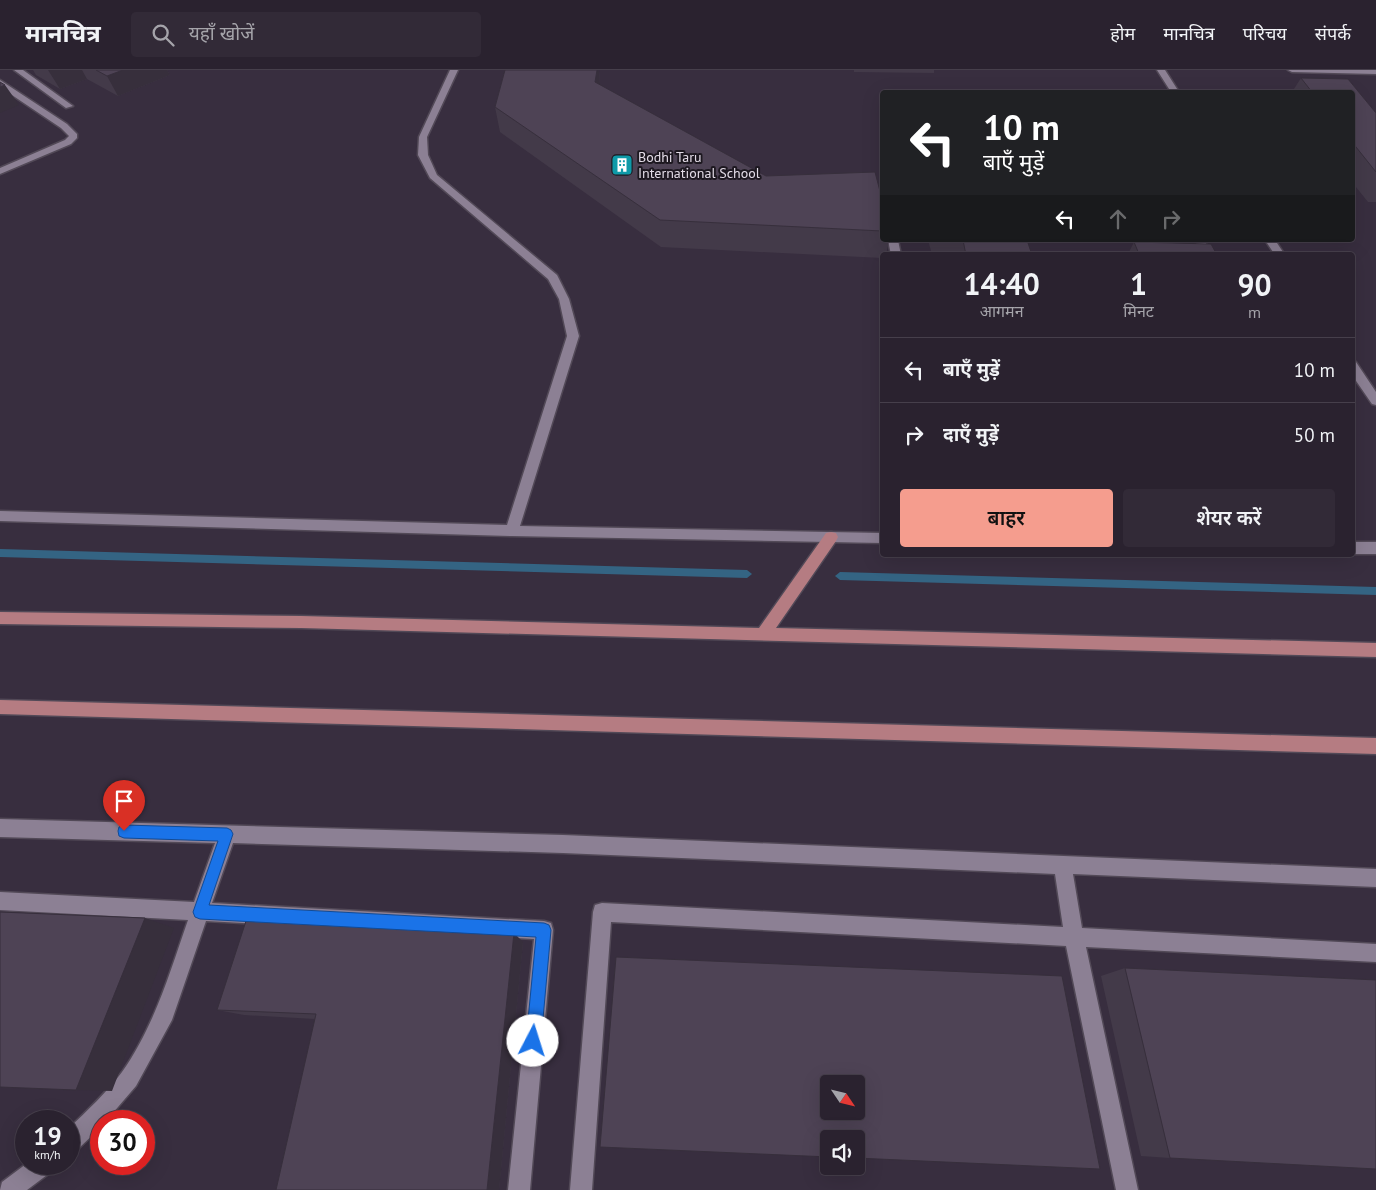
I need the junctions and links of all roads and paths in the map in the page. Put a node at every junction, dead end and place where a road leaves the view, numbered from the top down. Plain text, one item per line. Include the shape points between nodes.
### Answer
1 (18, 70) edge
2 (454, 70) edge
3 (1161, 70) edge
4 (1292, 70) edge
5 (1376, 72) edge
6 (0, 82) edge
7 (1174, 90) edge
8 (68, 106) dead end
9 (0, 171) edge
10 (1355, 370) edge
11 (1376, 401) edge
12 (0, 516) edge
13 (512, 532) junction
14 (831, 537) junction
15 (880, 538) edge
16 (1355, 548) edge
17 (1376, 548) edge
18 (0, 618) edge
19 (764, 634) junction
20 (1376, 650) edge
21 (0, 707) edge
22 (1376, 746) edge
23 (0, 828) edge
24 (227, 834) junction
25 (1063, 865) junction
26 (1376, 878) edge
27 (0, 902) edge
28 (200, 912) junction
29 (1074, 937) junction
30 (1376, 954) edge
31 (80, 1132) edge
32 (29, 1175) edge
33 (10, 1190) edge
34 (520, 1190) edge
35 (581, 1190) edge
36 (1127, 1190) edge

1 - 8 street
2 - 13 street via 423,137 423,155 433,176 553,277 564,299 573,336
3 - 7 street
4 - 5 street
6 - 9 street via 74,136 68,142
10 - 11 street
12 - 13 street
13 - 14 street
14 - 15 street
14 - 19 main road
16 - 17 street
18 - 19 main road
19 - 20 main road
21 - 22 main road
23 - 24 street
24 - 25 street
24 - 28 street
25 - 26 street
25 - 29 street
27 - 28 street
28 - 31 street via 165,1012 147,1048 129,1079
28 - 34 street via 544,930
29 - 30 street
29 - 35 street via 602,912
29 - 36 street
32 - 33 street

